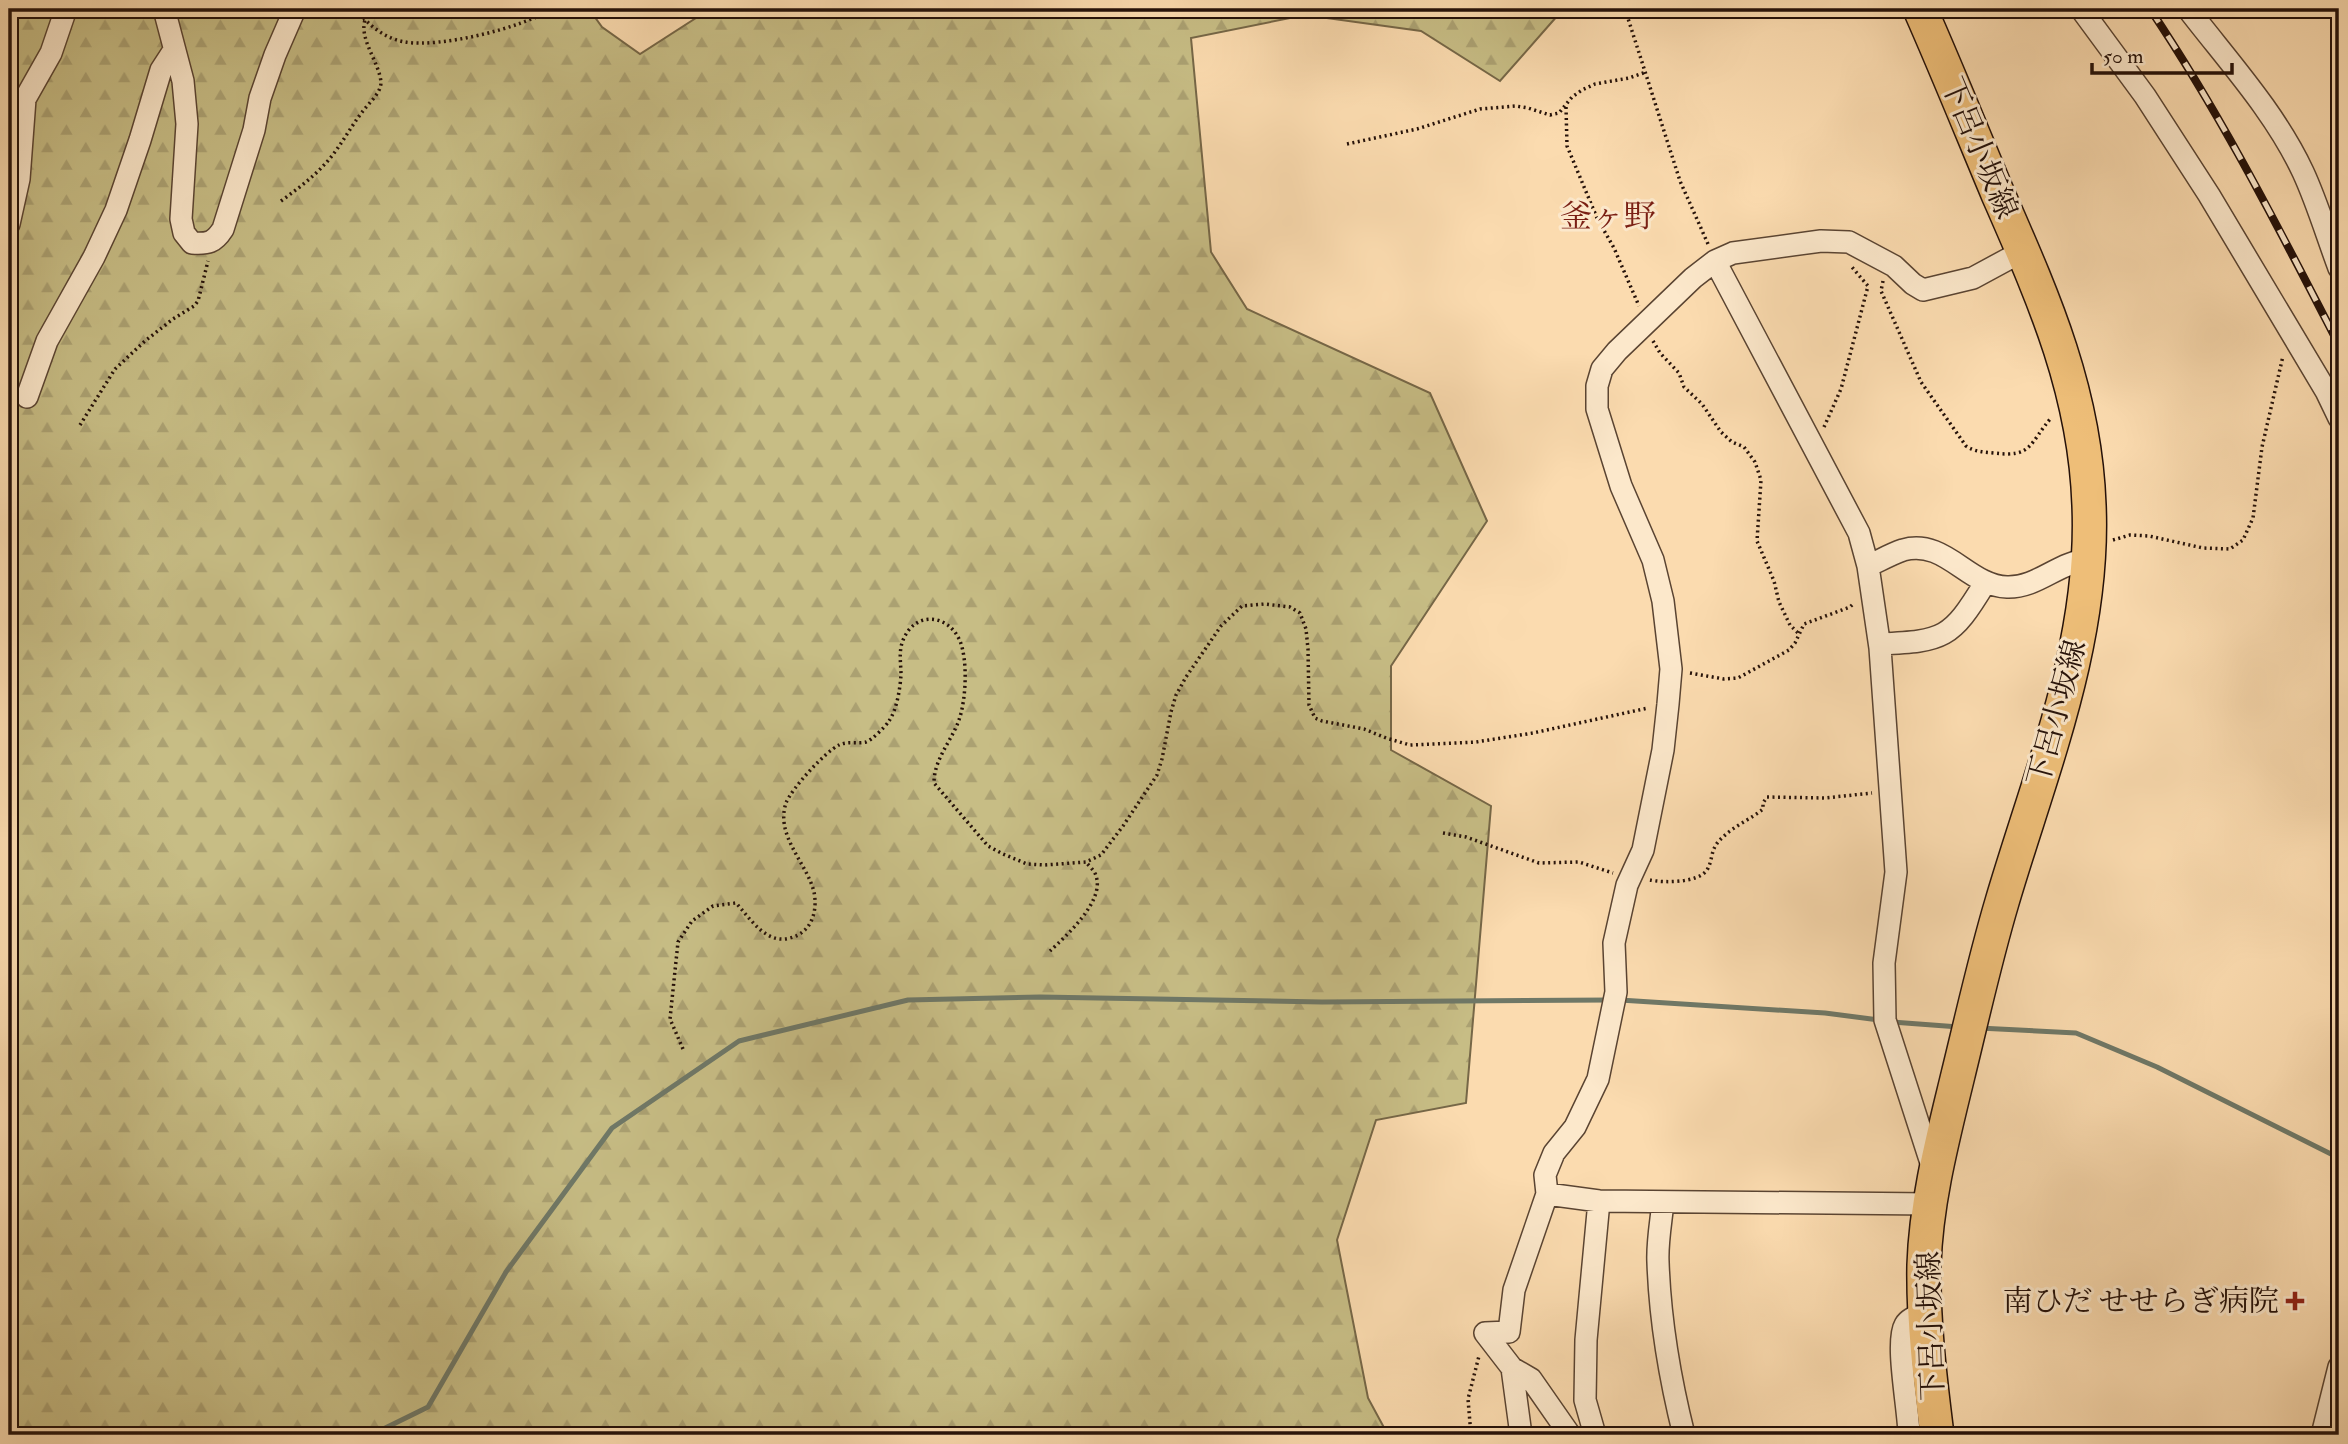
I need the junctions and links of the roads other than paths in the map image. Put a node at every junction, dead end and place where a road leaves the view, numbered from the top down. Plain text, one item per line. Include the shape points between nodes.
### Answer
1 (66, 9) edge
2 (164, 9) edge
3 (295, 9) edge
4 (1920, 9) edge
5 (2081, 9) edge
6 (2188, 9) edge
7 (174, 50) junction
8 (9, 224) edge
9 (2023, 251) junction
10 (1715, 261) junction
11 (2339, 268) edge
12 (27, 397) dead end
13 (2339, 418) edge
14 (2090, 550) junction
15 (1868, 566) junction
16 (1985, 583) junction
17 (1880, 644) junction
18 (1933, 1189) junction
19 (1547, 1194) junction
20 (1599, 1201) junction
21 (1663, 1202) junction
22 (1924, 1313) junction
23 (2339, 1367) edge
24 (1513, 1368) junction
25 (1521, 1435) edge
26 (1570, 1435) edge
27 (1595, 1435) edge
28 (1684, 1435) edge
29 (1909, 1435) edge
30 (1937, 1435) edge
31 (2322, 1435) edge

1 - 8 street via 51,53 25,99 19,179
2 - 7 street
3 - 7 street via 260,98 223,229 215,241 206,244 192,243 181,219 187,124 183,81
4 - 9 main road, 下呂小坂線
5 - 13 street via 2202,184
6 - 11 street via 2286,141 2304,173
7 - 12 street via 161,70 116,210 47,341
9 - 10 street via 1973,278 1923,290 1894,267 1849,242 1755,249
9 - 14 main road, 下呂小坂線 via 2062,350 2077,409 2086,460
10 - 15 street via 1859,533
10 - 19 street via 1617,351 1602,369 1597,386 1597,409 1621,486 1653,560 1671,669 1663,750 1643,850 1630,878 1614,943 1615,1001 1598,1079 1575,1127 1554,1153 1545,1175
14 - 16 street via 2034,582 2018,587
14 - 18 main road, 下呂小坂線 via 2071,674 2001,905
15 - 16 street via 1904,550 1930,550
15 - 17 street
16 - 17 street via 1953,629 1928,640
17 - 18 street via 1896,872 1884,963 1885,1020
18 - 21 street
18 - 22 main road, 下呂小坂線 via 1924,1260
19 - 20 street
19 - 24 street via 1514,1290 1509,1332 1485,1334
20 - 21 street
20 - 27 street via 1586,1340 1585,1400
21 - 28 street via 1657,1260 1672,1388
22 - 29 street via 1905,1325 1901,1342
22 - 30 main road, 下呂小坂線
23 - 31 street
24 - 25 street
24 - 26 street via 1531,1379

